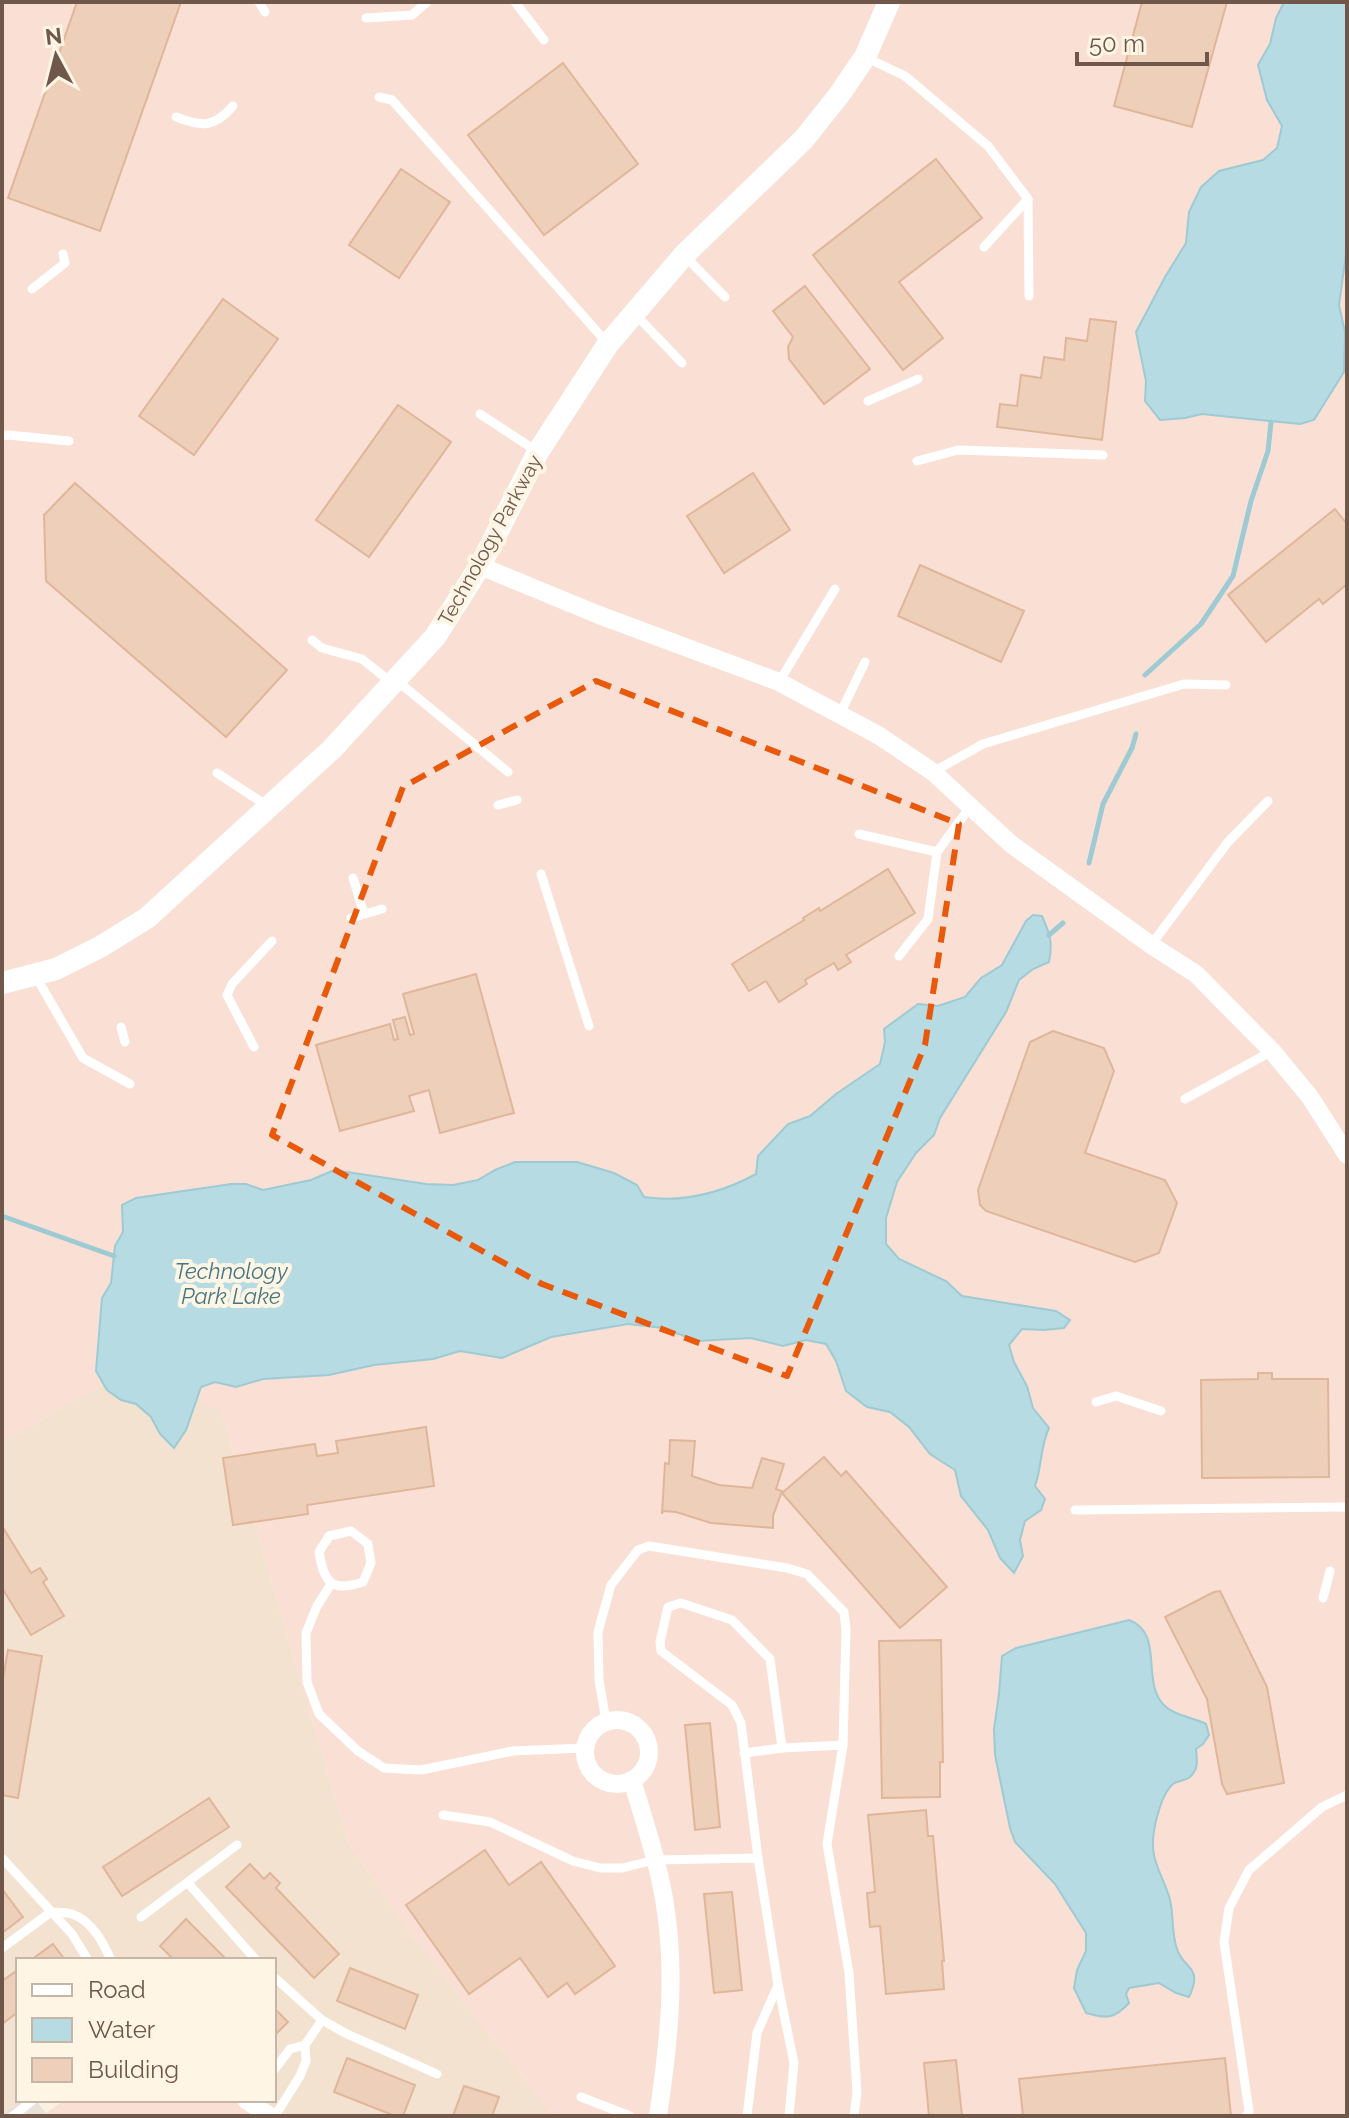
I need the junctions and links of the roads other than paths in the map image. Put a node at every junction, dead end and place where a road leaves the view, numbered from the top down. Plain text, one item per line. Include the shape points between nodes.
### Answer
1 (427, 2) edge
2 (515, 2) edge
3 (889, 2) edge
4 (366, 18) dead end
5 (544, 40) dead end
6 (865, 57) junction
7 (379, 97) dead end
8 (233, 106) dead end
9 (176, 117) dead end
10 (1028, 199) junction
11 (984, 247) dead end
12 (63, 254) dead end
13 (684, 255) junction
14 (32, 289) dead end
15 (1029, 296) dead end
16 (725, 297) dead end
17 (634, 312) junction
18 (608, 344) junction
19 (682, 363) dead end
20 (918, 379) dead end
21 (868, 401) dead end
22 (480, 414) dead end
23 (2, 436) edge
24 (69, 441) dead end
25 (538, 452) junction
26 (1103, 455) dead end
27 (917, 461) dead end
28 (480, 566) junction
29 (835, 589) dead end
30 (312, 640) dead end
31 (865, 662) dead end
32 (394, 682) junction
33 (779, 682) junction
34 (1226, 685) dead end
35 (840, 714) junction
36 (508, 772) dead end
37 (933, 772) junction
38 (217, 773) dead end
39 (517, 800) dead end
40 (1268, 801) dead end
41 (498, 805) dead end
42 (269, 807) junction
43 (970, 807) junction
44 (859, 834) dead end
45 (937, 852) junction
46 (541, 874) dead end
47 (353, 878) dead end
48 (382, 909) dead end
49 (364, 914) junction
50 (351, 918) dead end
51 (272, 941) dead end
52 (1151, 945) junction
53 (899, 956) dead end
54 (35, 975) junction
55 (2, 983) edge
56 (589, 1026) dead end
57 (121, 1027) dead end
58 (125, 1042) dead end
59 (254, 1047) dead end
60 (1272, 1051) junction
61 (130, 1084) dead end
62 (1185, 1099) dead end
63 (1347, 1155) edge
64 (1096, 1402) dead end
65 (1161, 1411) dead end
66 (1347, 1507) edge
67 (1075, 1510) dead end
68 (1330, 1571) dead end
69 (331, 1584) junction
70 (1323, 1598) dead end
71 (606, 1721) junction
72 (843, 1745) junction
73 (585, 1748) junction
74 (782, 1748) junction
75 (744, 1753) junction
76 (632, 1780) junction
77 (1347, 1795) edge
78 (443, 1815) dead end
79 (237, 1845) dead end
80 (2, 1858) edge
81 (758, 1858) junction
82 (655, 1860) junction
83 (188, 1883) junction
84 (51, 1912) junction
85 (141, 1917) dead end
86 (2, 1948) edge
87 (87, 1958) edge
88 (110, 1958) edge
89 (254, 1958) edge
90 (276, 1979) edge
91 (778, 1985) junction
92 (322, 2020) junction
93 (305, 2045) junction
94 (276, 2067) edge
95 (437, 2074) dead end
96 (581, 2097) dead end
97 (30, 2102) edge
98 (252, 2102) edge
99 (13, 2116) edge
100 (273, 2116) edge
101 (630, 2116) edge
102 (658, 2116) edge
103 (747, 2116) edge
104 (789, 2116) edge
105 (854, 2116) edge
106 (1246, 2116) edge

1 - 4 lane via 412,15
2 - 5 lane
3 - 6 street, Technology Parkway
6 - 10 lane via 905,76 988,146
6 - 13 street, Technology Parkway via 804,139
7 - 18 lane via 392,100
8 - 9 lane via 222,119 197,125
10 - 11 lane
10 - 15 lane
12 - 14 lane via 65,263
13 - 16 lane
13 - 17 street, Technology Parkway
17 - 18 street, Technology Parkway
17 - 19 lane
18 - 25 street, Technology Parkway
20 - 21 lane
22 - 25 lane
23 - 24 lane
25 - 28 street, Technology Parkway
26 - 27 lane via 958,450
28 - 32 street, Technology Parkway via 435,637
28 - 33 street
29 - 33 lane
30 - 32 lane via 362,659
31 - 35 lane
32 - 36 lane
32 - 42 street, Technology Parkway
33 - 35 street
34 - 37 lane via 1184,684 997,739
35 - 37 street
37 - 43 street
38 - 42 lane
39 - 41 lane
40 - 52 lane via 1228,842
42 - 54 street, Technology Parkway via 147,918 100,947
43 - 45 lane
43 - 52 street via 1011,844
44 - 45 lane
45 - 53 lane via 928,919
46 - 56 lane
47 - 49 lane
48 - 49 lane
49 - 50 lane
51 - 59 lane via 227,995
52 - 60 street via 1196,974
54 - 55 street, Technology Parkway
54 - 61 lane via 83,1058
57 - 58 lane
60 - 62 lane
60 - 63 street
64 - 65 lane via 1116,1396
66 - 67 lane
68 - 70 lane
69 - 69 lane via 348,1587 363,1582 371,1563 368,1544 351,1531 329,1536 319,1552
69 - 73 lane via 306,1633 307,1682 319,1714 384,1768 421,1770 513,1751
71 - 72 lane via 598,1632 611,1585 638,1550 649,1546 807,1574 844,1612
71 - 73 street via 588,1737
71 - 76 street via 637,1726 647,1739 644,1770
72 - 74 lane
72 - 105 lane via 827,1844 849,1973
73 - 76 street via 593,1774 605,1782
74 - 75 lane
74 - 75 lane via 770,1659 732,1620 681,1603 668,1607 661,1651 732,1705 741,1723
75 - 81 lane
76 - 82 street
77 - 106 lane via 1322,1807 1249,1870 1229,1908 1224,1942
78 - 82 lane via 490,1822 600,1868
79 - 83 lane
80 - 84 lane
81 - 82 lane
81 - 91 lane
82 - 102 street via 671,1963 670,2023
83 - 85 lane
83 - 89 lane
84 - 86 lane
84 - 87 lane
84 - 88 lane via 82,1920 97,1933
90 - 92 lane
91 - 103 lane via 757,2033
91 - 104 lane via 794,2063
92 - 93 lane
92 - 95 lane
93 - 94 lane via 290,2049
93 - 100 lane via 303,2068
96 - 101 lane
97 - 99 lane
98 - 100 street

